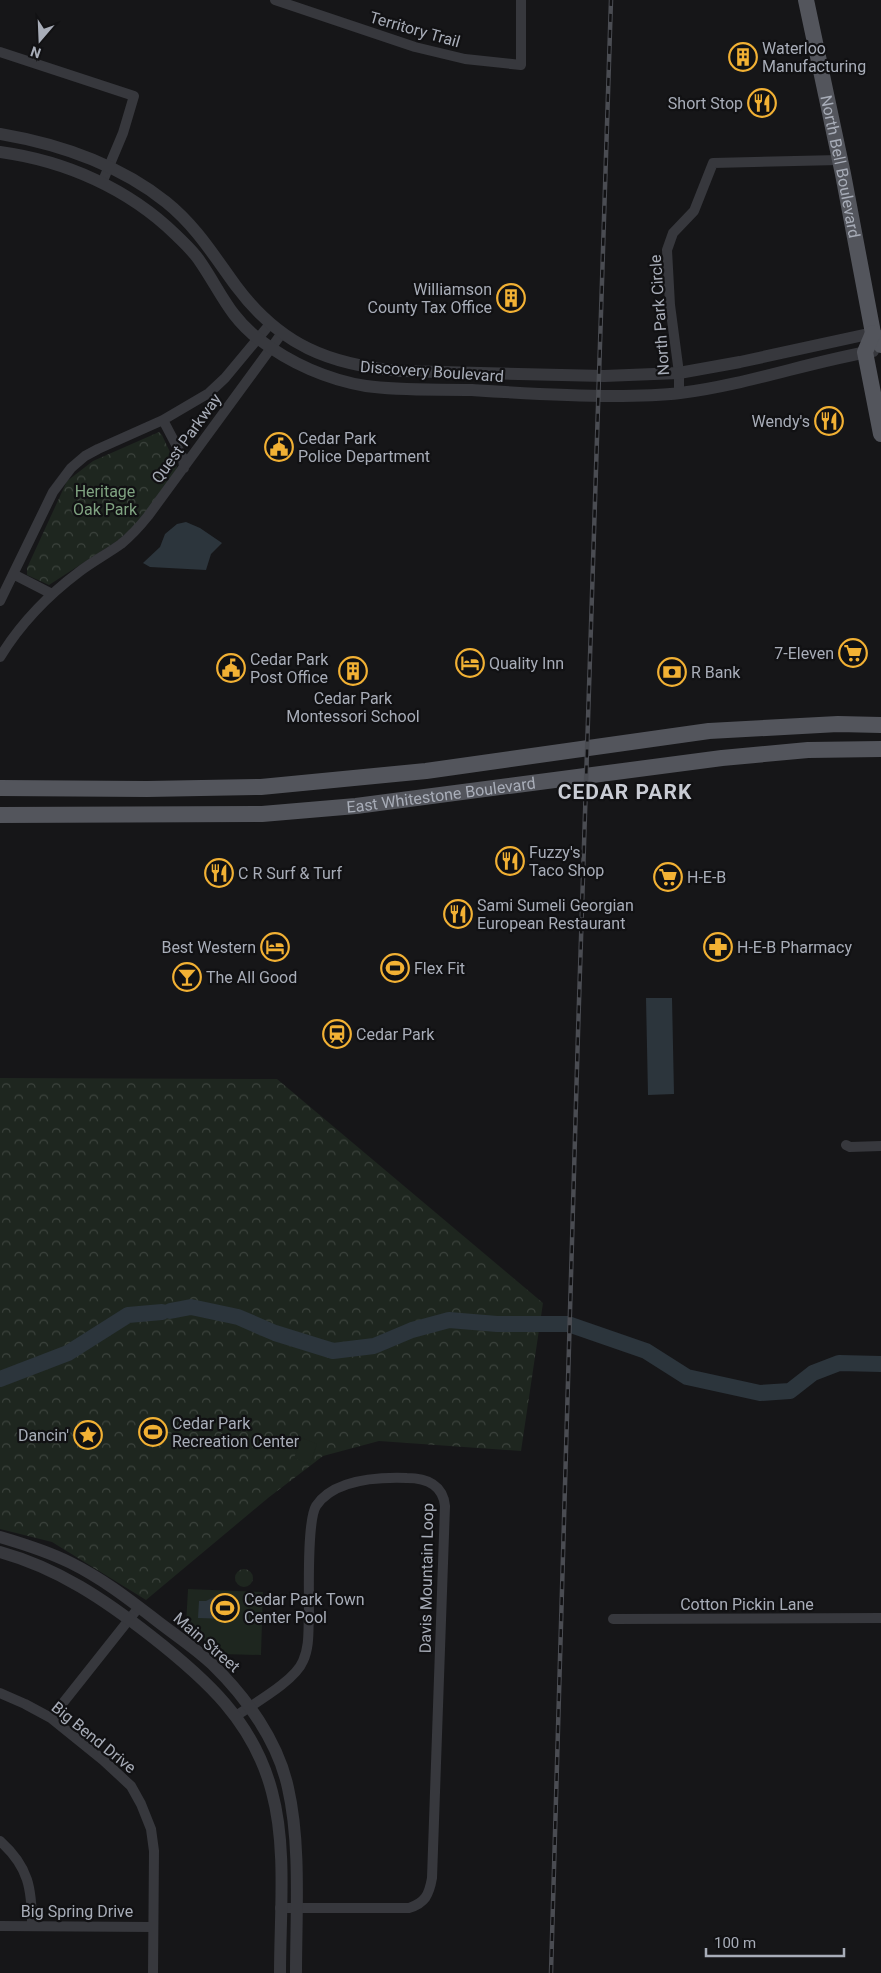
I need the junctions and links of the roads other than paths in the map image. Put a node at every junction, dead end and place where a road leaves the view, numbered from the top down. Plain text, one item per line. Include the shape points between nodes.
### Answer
1 (275, 0) edge
2 (521, 0) edge
3 (806, 0) edge
4 (0, 52) edge
5 (0, 134) edge
6 (0, 152) edge
7 (839, 160) junction
8 (108, 166) junction
9 (102, 183) junction
10 (270, 324) junction
11 (282, 333) junction
12 (258, 338) junction
13 (877, 339) edge
14 (271, 348) junction
15 (881, 349) edge
16 (864, 352) junction
17 (679, 373) junction
18 (679, 394) junction
19 (163, 420) junction
20 (881, 434) edge
21 (184, 468) junction
22 (13, 574) junction
23 (52, 594) junction
24 (0, 601) edge
25 (0, 657) edge
26 (881, 725) edge
27 (881, 749) edge
28 (0, 788) edge
29 (0, 815) edge
30 (846, 1145) dead end
31 (881, 1146) edge
32 (0, 1537) edge
33 (0, 1552) edge
34 (47, 1553) junction
35 (41, 1566) junction
36 (139, 1607) junction
37 (881, 1618) edge
38 (129, 1619) junction
39 (613, 1619) dead end
40 (0, 1693) edge
41 (249, 1707) junction
42 (236, 1716) junction
43 (51, 1718) junction
44 (0, 1841) edge
45 (280, 1908) junction
46 (296, 1908) junction
47 (0, 1926) edge
48 (32, 1926) junction
49 (153, 1927) junction
50 (153, 1973) edge
51 (280, 1973) edge
52 (296, 1973) edge

1 - 2 street, Territory Trail via 415,47 465,59 520,65
3 - 7 main road, North Bell Boulevard
4 - 8 street via 134,96 123,133
5 - 8 street, Discovery Boulevard via 66,150
6 - 9 street, Discovery Boulevard via 47,162
7 - 13 main road, North Bell Boulevard
7 - 17 street, North Park Circle via 713,163 694,211 674,233 667,250
8 - 9 street
8 - 10 street, Discovery Boulevard via 167,202 212,250 236,285
9 - 12 street, Discovery Boulevard via 148,210 186,245 225,304
10 - 11 street, Discovery Boulevard
10 - 12 street, Quest Parkway
11 - 14 street, Quest Parkway
11 - 17 street, Discovery Boulevard via 323,356 372,369 600,376
12 - 14 street, Discovery Boulevard
12 - 19 street, Quest Parkway via 209,393
13 - 16 main road
13 - 17 street, Discovery Boulevard
14 - 18 street, Discovery Boulevard via 314,371 365,386 563,395
14 - 21 street, Quest Parkway
15 - 16 street, Discovery Boulevard
16 - 18 street, Discovery Boulevard
16 - 20 main road
17 - 18 street, North Park Circle
19 - 21 street via 183,458
19 - 22 street, Quest Parkway via 98,449 71,468 53,492
21 - 23 street, Quest Parkway via 134,532
22 - 23 street
22 - 24 street, Quest Parkway
23 - 25 street, Quest Parkway via 24,623
26 - 28 main road, East Whitestone Boulevard via 709,731 426,771 261,787
27 - 29 main road, East Whitestone Boulevard via 808,750 722,758 356,806 262,814
30 - 31 street
32 - 34 street, Main Street
33 - 35 street, Main Street
34 - 35 street
34 - 36 street, Main Street via 92,1574
35 - 38 street, Main Street via 80,1585
36 - 38 street
36 - 41 street, Main Street via 211,1663
37 - 39 street, Cotton Pickin Lane
38 - 42 street, Main Street via 200,1675
38 - 43 street
40 - 43 street, Big Bend Drive
41 - 42 street, Davis Mountain Loop
41 - 46 street, Main Street via 265,1730 288,1787 294,1824
41 - 46 street, Davis Mountain Loop via 288,1680 303,1662 308,1639 311,1527 316,1506 337,1490 376,1478 422,1479 439,1488 444,1499 444,1516 432,1878 428,1895 418,1905 409,1908
42 - 45 street, Main Street via 250,1739 272,1791 279,1826
43 - 49 street, Big Bend Drive via 131,1786 141,1804 151,1829 154,1851
44 - 48 street via 17,1858 29,1881
45 - 46 street, Davis Mountain Loop
45 - 51 street, Main Street
46 - 52 street, Main Street
47 - 48 street, Big Spring Drive
48 - 49 street, Big Spring Drive
49 - 50 street, Big Bend Drive

